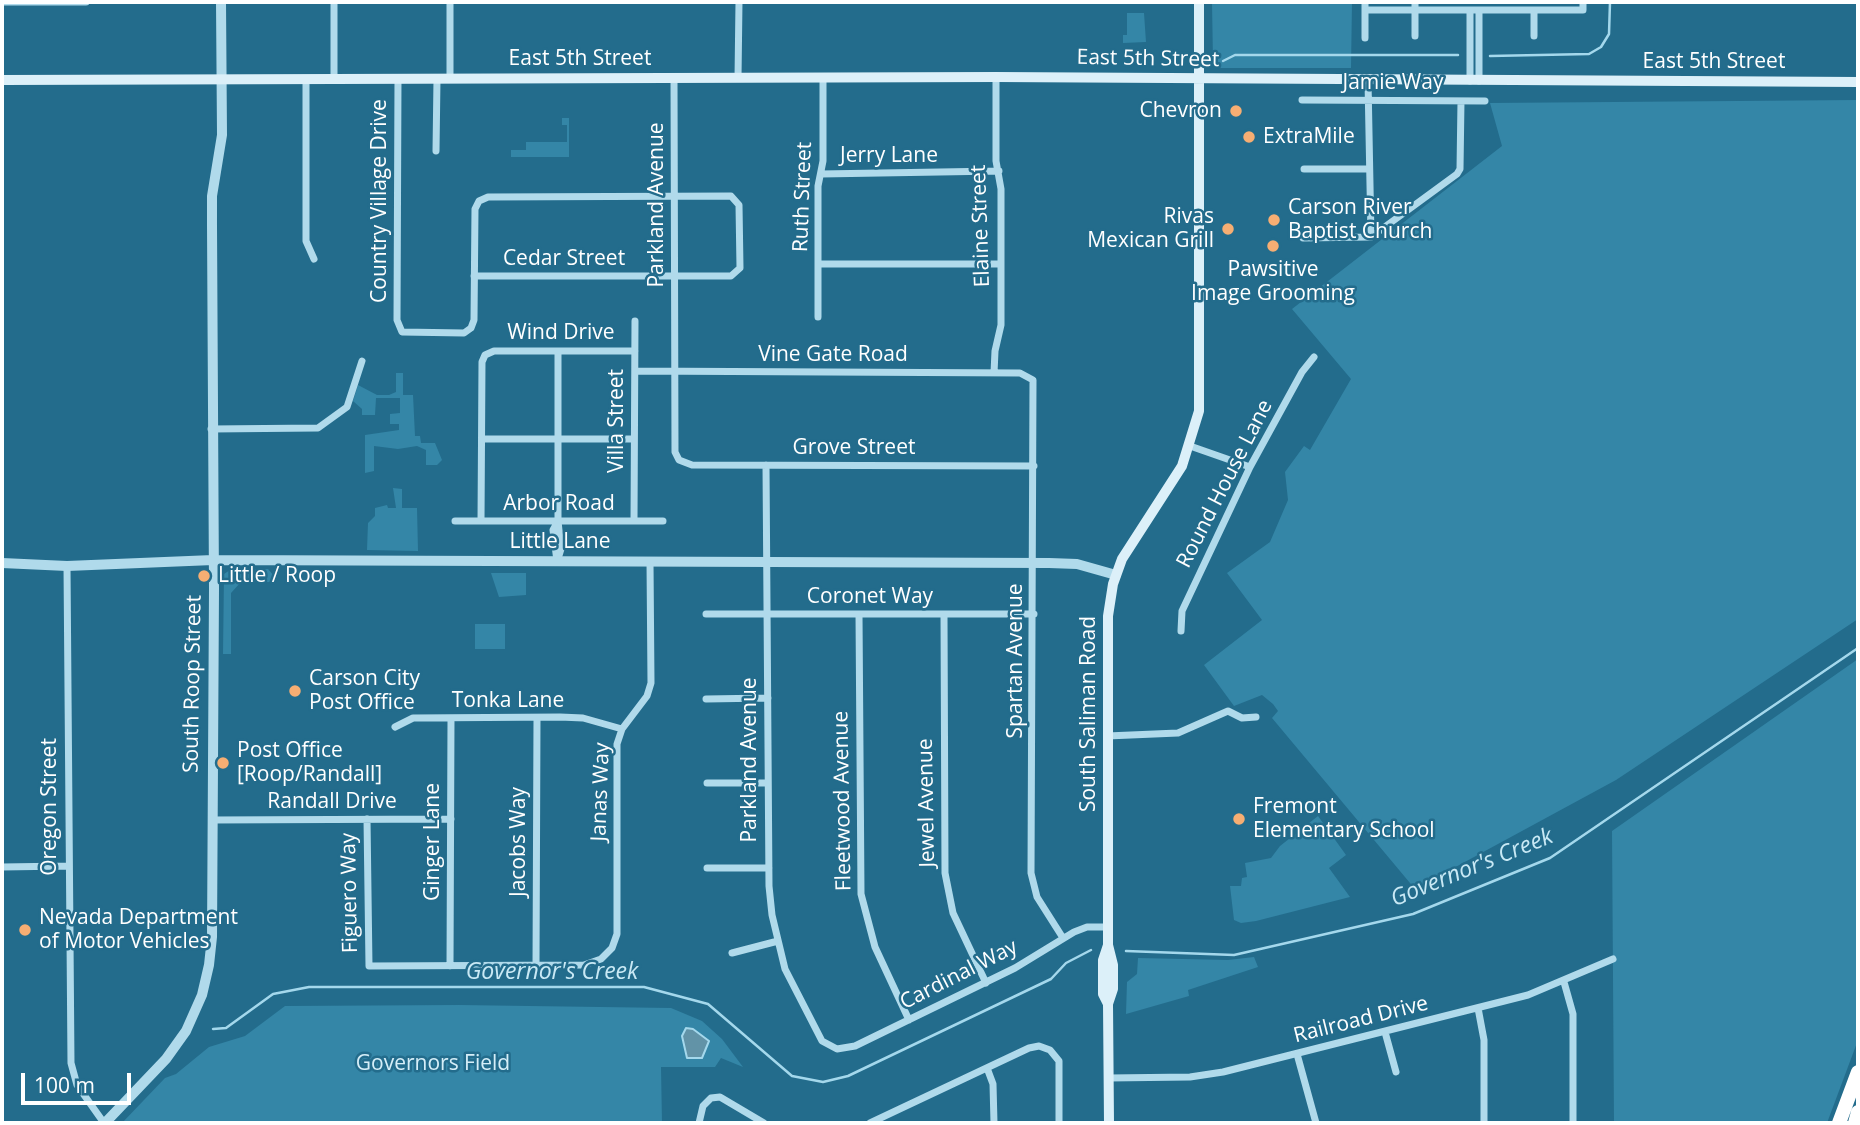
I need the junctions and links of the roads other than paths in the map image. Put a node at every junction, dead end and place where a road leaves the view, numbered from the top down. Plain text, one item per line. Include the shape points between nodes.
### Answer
1 (2, 2) edge
2 (86, 2) edge
3 (221, 2) edge
4 (334, 2) edge
5 (450, 2) edge
6 (738, 2) edge
7 (1199, 2) edge
8 (1583, 2) edge
9 (1365, 6) edge
10 (1415, 6) edge
11 (1529, 7) edge
12 (1469, 10) junction
13 (1479, 10) junction
14 (1415, 36) dead end
15 (1534, 36) dead end
16 (1365, 38) dead end
17 (822, 77) junction
18 (996, 77) junction
19 (674, 78) junction
20 (738, 78) junction
21 (306, 79) junction
22 (334, 79) junction
23 (398, 79) junction
24 (436, 79) junction
25 (450, 79) junction
26 (1199, 79) junction
27 (2, 80) edge
28 (221, 80) junction
29 (1368, 81) junction
30 (1475, 81) junction
31 (1858, 82) edge
32 (1302, 100) dead end
33 (1368, 100) junction
34 (1461, 100) junction
35 (1485, 100) dead end
36 (436, 151) dead end
37 (1304, 169) dead end
38 (1369, 169) junction
39 (999, 171) junction
40 (821, 174) junction
41 (675, 197) junction
42 (1371, 237) junction
43 (1303, 239) dead end
44 (314, 260) dead end
45 (818, 264) junction
46 (1001, 264) junction
47 (474, 276) junction
48 (675, 276) junction
49 (818, 317) dead end
50 (635, 321) dead end
51 (558, 351) junction
52 (635, 351) junction
53 (1314, 357) dead end
54 (362, 361) dead end
55 (635, 371) junction
56 (675, 372) junction
57 (994, 373) junction
58 (1031, 377) joint
59 (210, 429) junction
60 (482, 439) junction
61 (558, 439) junction
62 (634, 439) junction
63 (1190, 446) junction
64 (677, 458) joint
65 (766, 465) junction
66 (1034, 466) junction
67 (1250, 467) junction
68 (455, 521) dead end
69 (481, 521) junction
70 (558, 521) junction
71 (634, 521) junction
72 (663, 521) dead end
73 (214, 560) junction
74 (557, 562) junction
75 (650, 562) junction
76 (767, 562) junction
77 (2, 563) edge
78 (1034, 563) junction
79 (67, 566) junction
80 (1116, 575) junction
81 (706, 614) dead end
82 (768, 614) junction
83 (859, 614) junction
84 (944, 614) junction
85 (1034, 614) junction
86 (1181, 631) dead end
87 (768, 698) junction
88 (706, 699) dead end
89 (1256, 717) dead end
90 (537, 718) junction
91 (450, 719) junction
92 (396, 727) dead end
93 (622, 729) junction
94 (1107, 736) junction
95 (707, 783) dead end
96 (768, 783) junction
97 (367, 819) junction
98 (451, 819) junction
99 (212, 820) junction
100 (68, 866) junction
101 (2, 867) edge
102 (707, 868) dead end
103 (769, 868) junction
104 (1108, 927) junction
105 (1063, 938) junction
106 (778, 941) junction
107 (732, 953) dead end
108 (1613, 959) dead end
109 (450, 966) junction
110 (536, 966) junction
111 (1564, 982) junction
112 (986, 983) junction
113 (1478, 1008) junction
114 (909, 1020) junction
115 (1385, 1031) junction
116 (824, 1043) joint
117 (1297, 1054) junction
118 (987, 1068) junction
119 (1396, 1072) dead end
120 (1858, 1072) edge
121 (1109, 1077) junction
122 (1858, 1112) edge
123 (104, 1123) edge
124 (699, 1123) edge
125 (764, 1123) edge
126 (870, 1123) edge
127 (994, 1123) edge
128 (1059, 1123) edge
129 (1109, 1123) edge
130 (1316, 1123) edge
131 (1484, 1123) edge
132 (1573, 1123) edge
133 (1839, 1123) edge
134 (1855, 1123) edge

1 - 2 street
3 - 28 street, South Roop Street
4 - 22 street
5 - 25 street
6 - 20 street
7 - 26 main road, South Saliman Road
8 - 11 street via 1583,10
9 - 10 street
9 - 16 street
10 - 12 street
10 - 14 street
11 - 13 street
11 - 15 street
12 - 13 street
12 - 30 street
13 - 30 street
17 - 18 main road, East 5th Street
17 - 20 main road, East 5th Street
17 - 40 street, Ruth Street
18 - 26 main road, East 5th Street
18 - 39 street, Elaine Street
19 - 20 main road, East 5th Street
19 - 25 main road, East 5th Street
19 - 41 street, Parkland Avenue
21 - 22 main road, East 5th Street
21 - 28 main road, East 5th Street
21 - 44 street via 306,241
22 - 23 main road, East 5th Street
23 - 24 main road, East 5th Street
23 - 47 street, Country Village Drive via 397,320 402,332 464,333 471,328
24 - 25 main road, East 5th Street
24 - 36 street
26 - 29 main road, East 5th Street
26 - 63 main road, South Saliman Road via 1200,392
27 - 28 main road, East 5th Street
28 - 59 street, South Roop Street via 222,141 212,196
29 - 30 main road, East 5th Street
29 - 33 street
30 - 31 main road, East 5th Street
32 - 33 street, Jamie Way
33 - 34 street, Jamie Way
33 - 38 street
34 - 35 street, Jamie Way
34 - 42 street via 1461,169
37 - 38 street
38 - 42 street
39 - 40 street, Jerry Lane
39 - 46 street, Elaine Street
40 - 45 street, Ruth Street
41 - 47 street via 488,197 475,209
41 - 48 street, Parkland Avenue
41 - 48 street, Cedar Street via 737,199 740,268 731,276
42 - 43 street
45 - 46 street
45 - 49 street, Ruth Street
46 - 57 street, Elaine Street via 1001,331
47 - 48 street, Cedar Street
48 - 56 street, Parkland Avenue
50 - 52 street, Villa Street
51 - 52 street, Wind Drive
51 - 60 street, Wind Drive via 487,353 482,362
51 - 61 street
52 - 55 street, Villa Street
53 - 67 street, Round House Lane
54 - 59 street via 347,407 318,428
55 - 56 street, Vine Gate Road
55 - 62 street, Villa Street
56 - 57 street, Vine Gate Road
56 - 64 street, Parkland Avenue
57 - 58 street, Vine Gate Road
58 - 66 street, Spartan Avenue via 1035,387
59 - 73 street, South Roop Street
60 - 61 street
60 - 69 street
61 - 62 street
61 - 70 street
62 - 71 street, Villa Street
63 - 67 street
63 - 80 main road, South Saliman Road
64 - 65 street, Grove Street via 692,465
65 - 66 street, Grove Street
65 - 76 street, Parkland Avenue
66 - 78 street, Spartan Avenue
67 - 86 street, Round House Lane via 1182,611
68 - 69 street, Arbor Road
69 - 70 street, Arbor Road
70 - 71 street, Arbor Road
70 - 74 street via 561,550
71 - 72 street, Arbor Road
73 - 74 street, Little Lane
73 - 79 street, Little Lane
73 - 99 street, South Roop Street
74 - 75 street, Little Lane
75 - 76 street, Little Lane
75 - 93 street, Janas Way via 651,683 647,696
76 - 78 street, Little Lane
76 - 82 street, Parkland Avenue
77 - 79 street, Little Lane
78 - 80 street, Little Lane via 1077,564
78 - 85 street, Spartan Avenue
79 - 100 street, Oregon Street
80 - 94 main road, South Saliman Road via 1107,628
81 - 82 street, Coronet Way
82 - 83 street, Coronet Way
82 - 87 street, Parkland Avenue
83 - 84 street, Coronet Way
83 - 114 street, Fleetwood Avenue via 861,894 875,947
84 - 85 street, Coronet Way
84 - 112 street, Jewel Avenue via 945,873 953,913
85 - 105 street, Spartan Avenue via 1031,873 1037,897
87 - 88 street
87 - 96 street, Parkland Avenue
89 - 94 street via 1242,718 1228,711 1178,733
90 - 91 street, Tonka Lane
90 - 93 street, Tonka Lane via 583,718
90 - 110 street, Jacobs Way
91 - 92 street, Tonka Lane via 413,718
91 - 98 street, Ginger Lane
93 - 110 street, Janas Way via 617,744 617,934 612,948 601,959 584,965
94 - 104 main road, South Saliman Road
95 - 96 street
96 - 103 street, Parkland Avenue
97 - 98 street, Randall Drive
97 - 99 street, Randall Drive
97 - 109 street, Figuero Way via 369,966
98 - 109 street, Ginger Lane
99 - 123 street, South Roop Street via 212,937 202,995 186,1031 166,1059
100 - 101 street
100 - 123 street, Oregon Street via 71,1063 77,1085
102 - 103 street
103 - 106 street, Parkland Avenue
104 - 105 street, Cardinal Way via 1085,928
104 - 121 main road, South Saliman Road via 1113,965 1108,1004
105 - 112 street, Cardinal Way
106 - 107 street
106 - 116 street, Parkland Avenue via 793,989
108 - 111 street, Railroad Drive
109 - 110 street
111 - 113 street, Railroad Drive
111 - 132 street via 1573,1014
112 - 114 street, Cardinal Way
113 - 115 street, Railroad Drive
113 - 131 street via 1484,1040
114 - 116 street, Cardinal Way via 843,1049
115 - 117 street, Railroad Drive
115 - 119 street
117 - 121 street, Railroad Drive via 1191,1077
117 - 130 street
118 - 126 street
118 - 127 street via 993,1084
118 - 128 street via 1029,1048 1050,1050 1059,1061
120 - 133 highway
121 - 129 main road, South Saliman Road
122 - 134 highway
124 - 125 street via 700,1110 711,1098 727,1098

